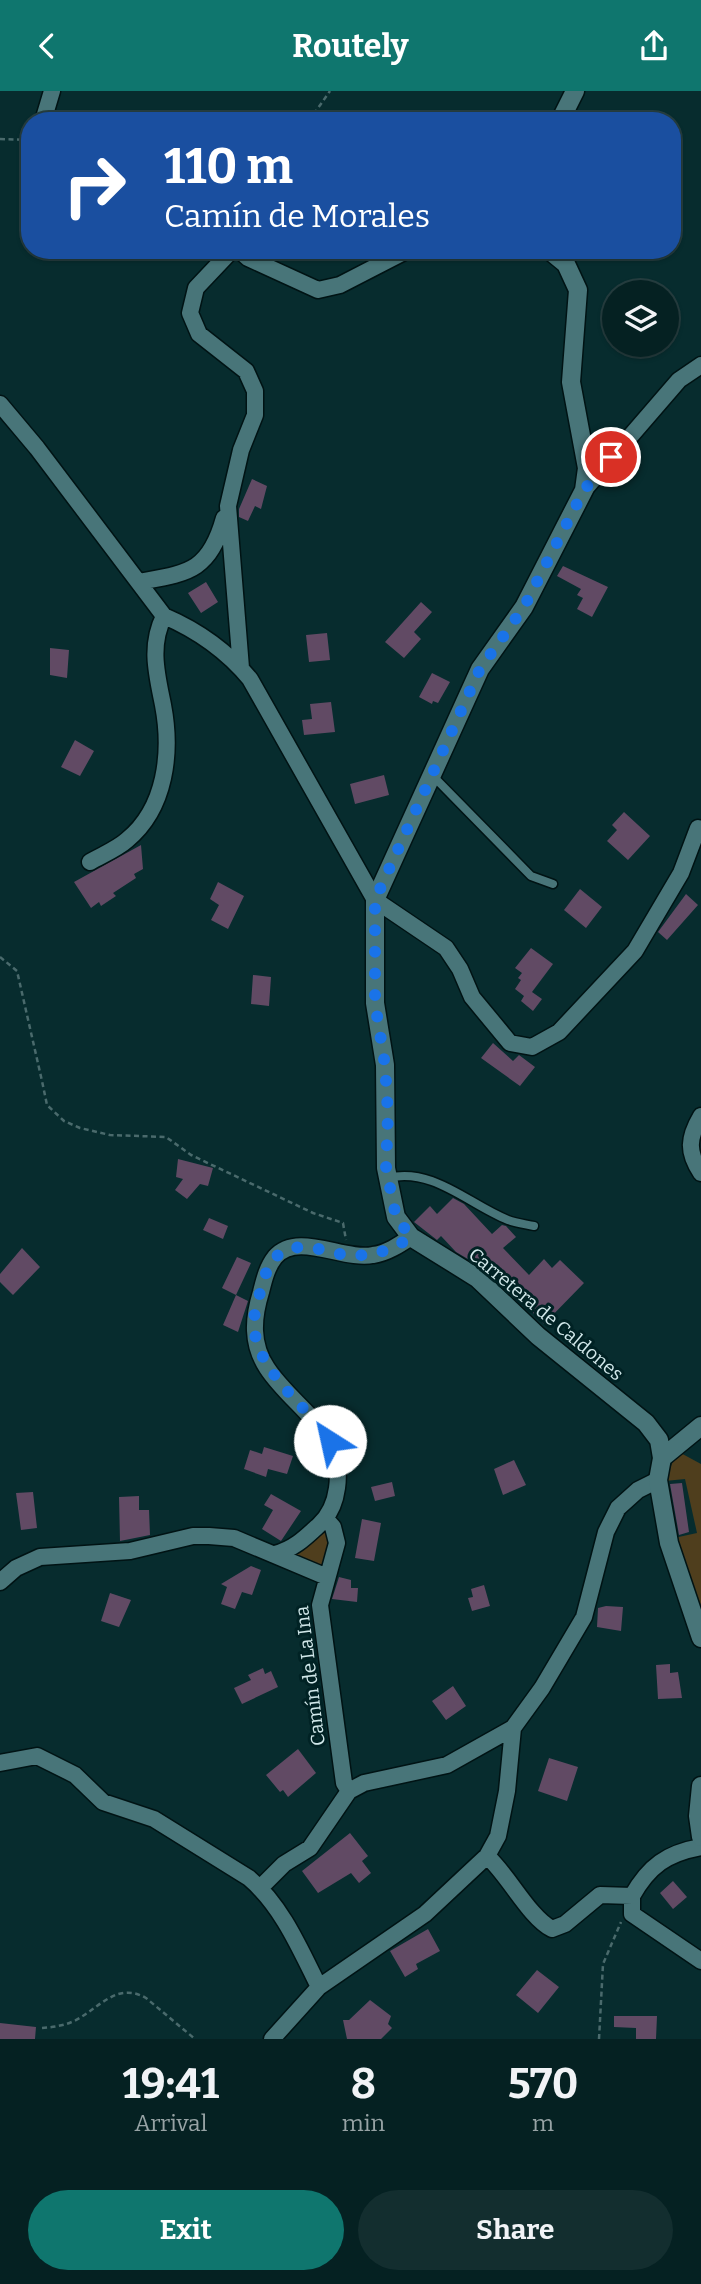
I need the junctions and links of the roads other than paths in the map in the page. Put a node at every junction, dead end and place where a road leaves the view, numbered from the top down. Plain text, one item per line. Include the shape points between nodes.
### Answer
1 (51, 91) edge
2 (575, 91) edge
3 (45, 112) edge
4 (564, 112) edge
5 (223, 259) edge
6 (250, 259) edge
7 (391, 259) edge
8 (558, 259) edge
9 (701, 365) edge
10 (0, 404) edge
11 (584, 490) junction
12 (228, 506) junction
13 (139, 582) junction
14 (164, 616) junction
15 (241, 669) junction
16 (430, 774) junction
17 (698, 828) dead end
18 (90, 862) dead end
19 (553, 884) dead end
20 (375, 900) junction
21 (701, 1116) edge
22 (701, 1173) edge
23 (388, 1178) junction
24 (534, 1226) dead end
25 (411, 1237) junction
26 (701, 1426) edge
27 (662, 1458) junction
28 (658, 1480) junction
29 (326, 1518) junction
30 (275, 1554) junction
31 (327, 1577) junction
32 (0, 1583) edge
33 (701, 1638) edge
34 (513, 1728) junction
35 (0, 1763) edge
36 (701, 1786) edge
37 (349, 1791) junction
38 (701, 1837) edge
39 (701, 1847) edge
40 (488, 1856) junction
41 (260, 1888) junction
42 (632, 1896) junction
43 (701, 1961) edge
44 (319, 1987) junction
45 (272, 2039) edge

1 - 3 street
2 - 4 street
5 - 12 street via 196,288 190,313 199,334 246,371 256,391 255,415
6 - 7 street via 318,290 340,285
8 - 11 street, Carretera de Caldones via 573,275 578,290 571,382 587,468
9 - 11 street via 679,380
10 - 13 street
11 - 16 street, Carretera de Caldones via 524,607 480,669
12 - 13 street via 204,562 185,573
12 - 15 street
13 - 14 street
14 - 15 street via 195,629
14 - 18 street via 158,627 155,660 166,735 164,776 143,823 127,841
15 - 20 street
16 - 19 lane via 531,876
16 - 20 street, Carretera de Caldones
17 - 20 street via 681,873 635,951 559,1032 532,1047 510,1043 500,1034 438,940
20 - 23 street, Carretera de Caldones via 375,1003 385,1065
21 - 22 street via 693,1130 690,1152
23 - 24 lane via 405,1173 445,1185 509,1220
23 - 25 street, Carretera de Caldones via 396,1217
25 - 27 street, Carretera de Caldones via 477,1279 538,1336 646,1423 659,1440
25 - 29 street via 371,1256 306,1247 287,1249 268,1267 255,1313 254,1336 267,1367 316,1419 337,1458 336,1495
26 - 27 street
27 - 28 street
28 - 33 street via 669,1543
28 - 34 street via 618,1508 606,1532 584,1617
29 - 30 street via 298,1544
29 - 31 street, Camín de La Ina via 337,1543
30 - 31 street
30 - 32 street via 234,1538 194,1536 130,1552 40,1557 16,1568
31 - 37 street, Camín de La Ina via 320,1605 344,1783
34 - 37 street via 447,1765 364,1783
34 - 40 street via 507,1791 498,1836
35 - 41 street via 37,1756 75,1775 103,1801 154,1819
36 - 38 street
37 - 41 street via 310,1848 284,1864
39 - 42 street via 676,1851 659,1860
40 - 42 street via 542,1924 552,1929 600,1895
40 - 44 street via 425,1914
41 - 44 street via 288,1928
42 - 43 street via 632,1914
44 - 45 street

